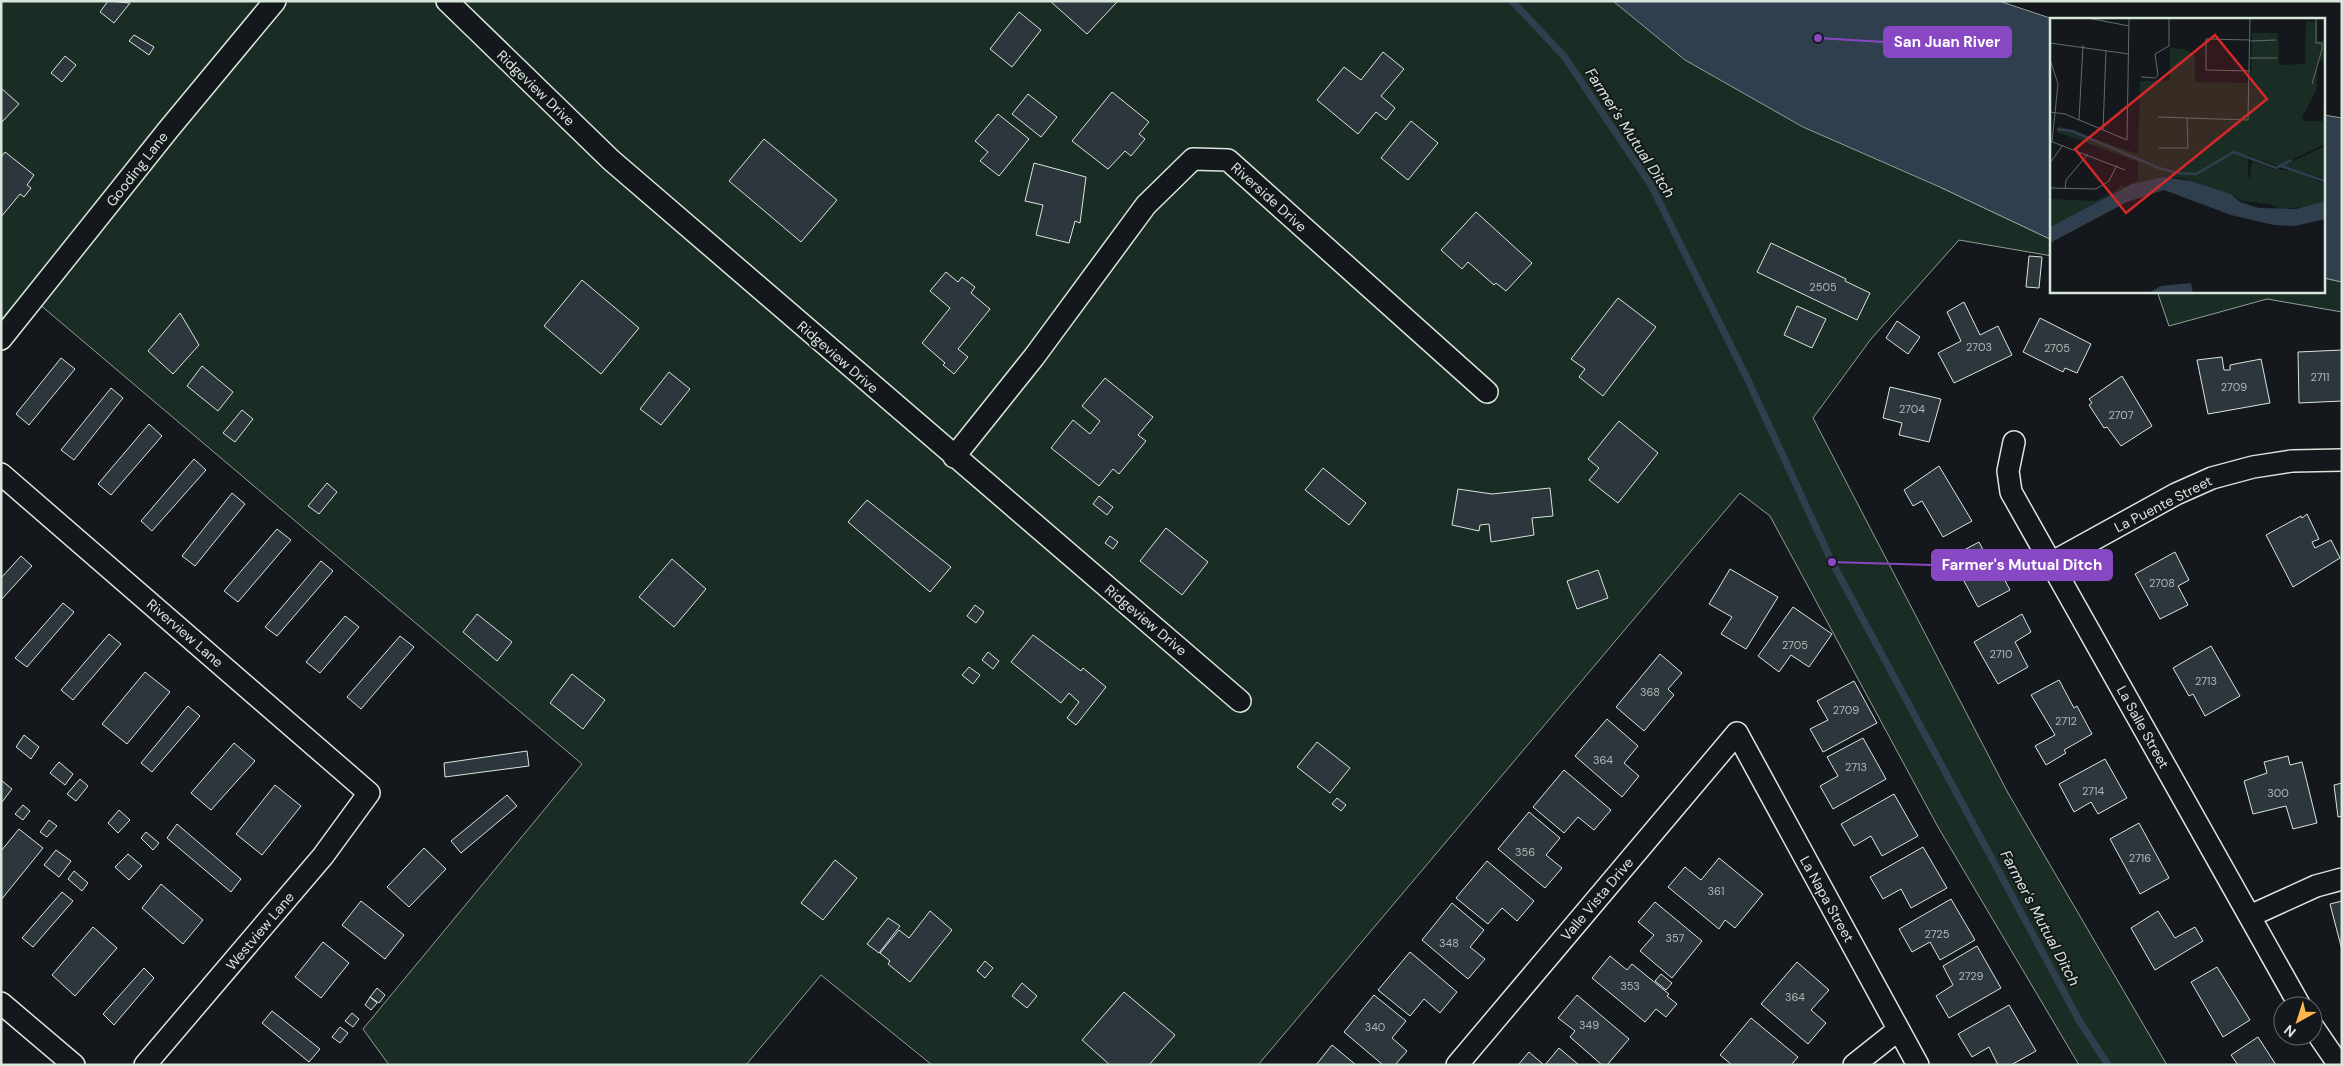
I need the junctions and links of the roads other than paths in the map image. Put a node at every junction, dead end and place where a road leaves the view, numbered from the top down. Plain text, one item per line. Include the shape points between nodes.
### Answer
1 (275, 1) edge
2 (446, 1) edge
3 (1, 340) edge
4 (1487, 392) dead end
5 (2014, 442) dead end
6 (954, 457) junction
7 (2342, 460) edge
8 (1, 474) edge
9 (2051, 563) junction
10 (1240, 701) dead end
11 (1737, 733) joint
12 (369, 793) joint
13 (2342, 879) edge
14 (2250, 916) junction
15 (2294, 996) edge
16 (1, 1003) edge
17 (1898, 1030) junction
18 (2323, 1042) edge
19 (74, 1065) edge
20 (145, 1065) edge
21 (1457, 1065) edge
22 (1854, 1065) edge
23 (1918, 1065) edge
24 (2339, 1065) edge

1 - 3 street, Gooding Lane
2 - 6 street, Ridgeview Drive via 611,160
4 - 6 street, Riverside Drive via 1228,160 1193,159 1146,206 1034,357
5 - 9 street, La Salle Street via 2008,471 2011,492
6 - 10 street, Ridgeview Drive
7 - 9 street, La Puente Street via 2262,465 2212,478 2176,494
8 - 12 street, Riverview Lane
9 - 14 street, La Salle Street
11 - 17 street, La Napa Street
11 - 21 street, Valle Vista Drive
12 - 20 street, Westview Lane via 323,856
13 - 14 street via 2316,886
14 - 15 street, La Salle Street
16 - 19 street
17 - 22 street
17 - 23 street, La Napa Street
18 - 24 street

